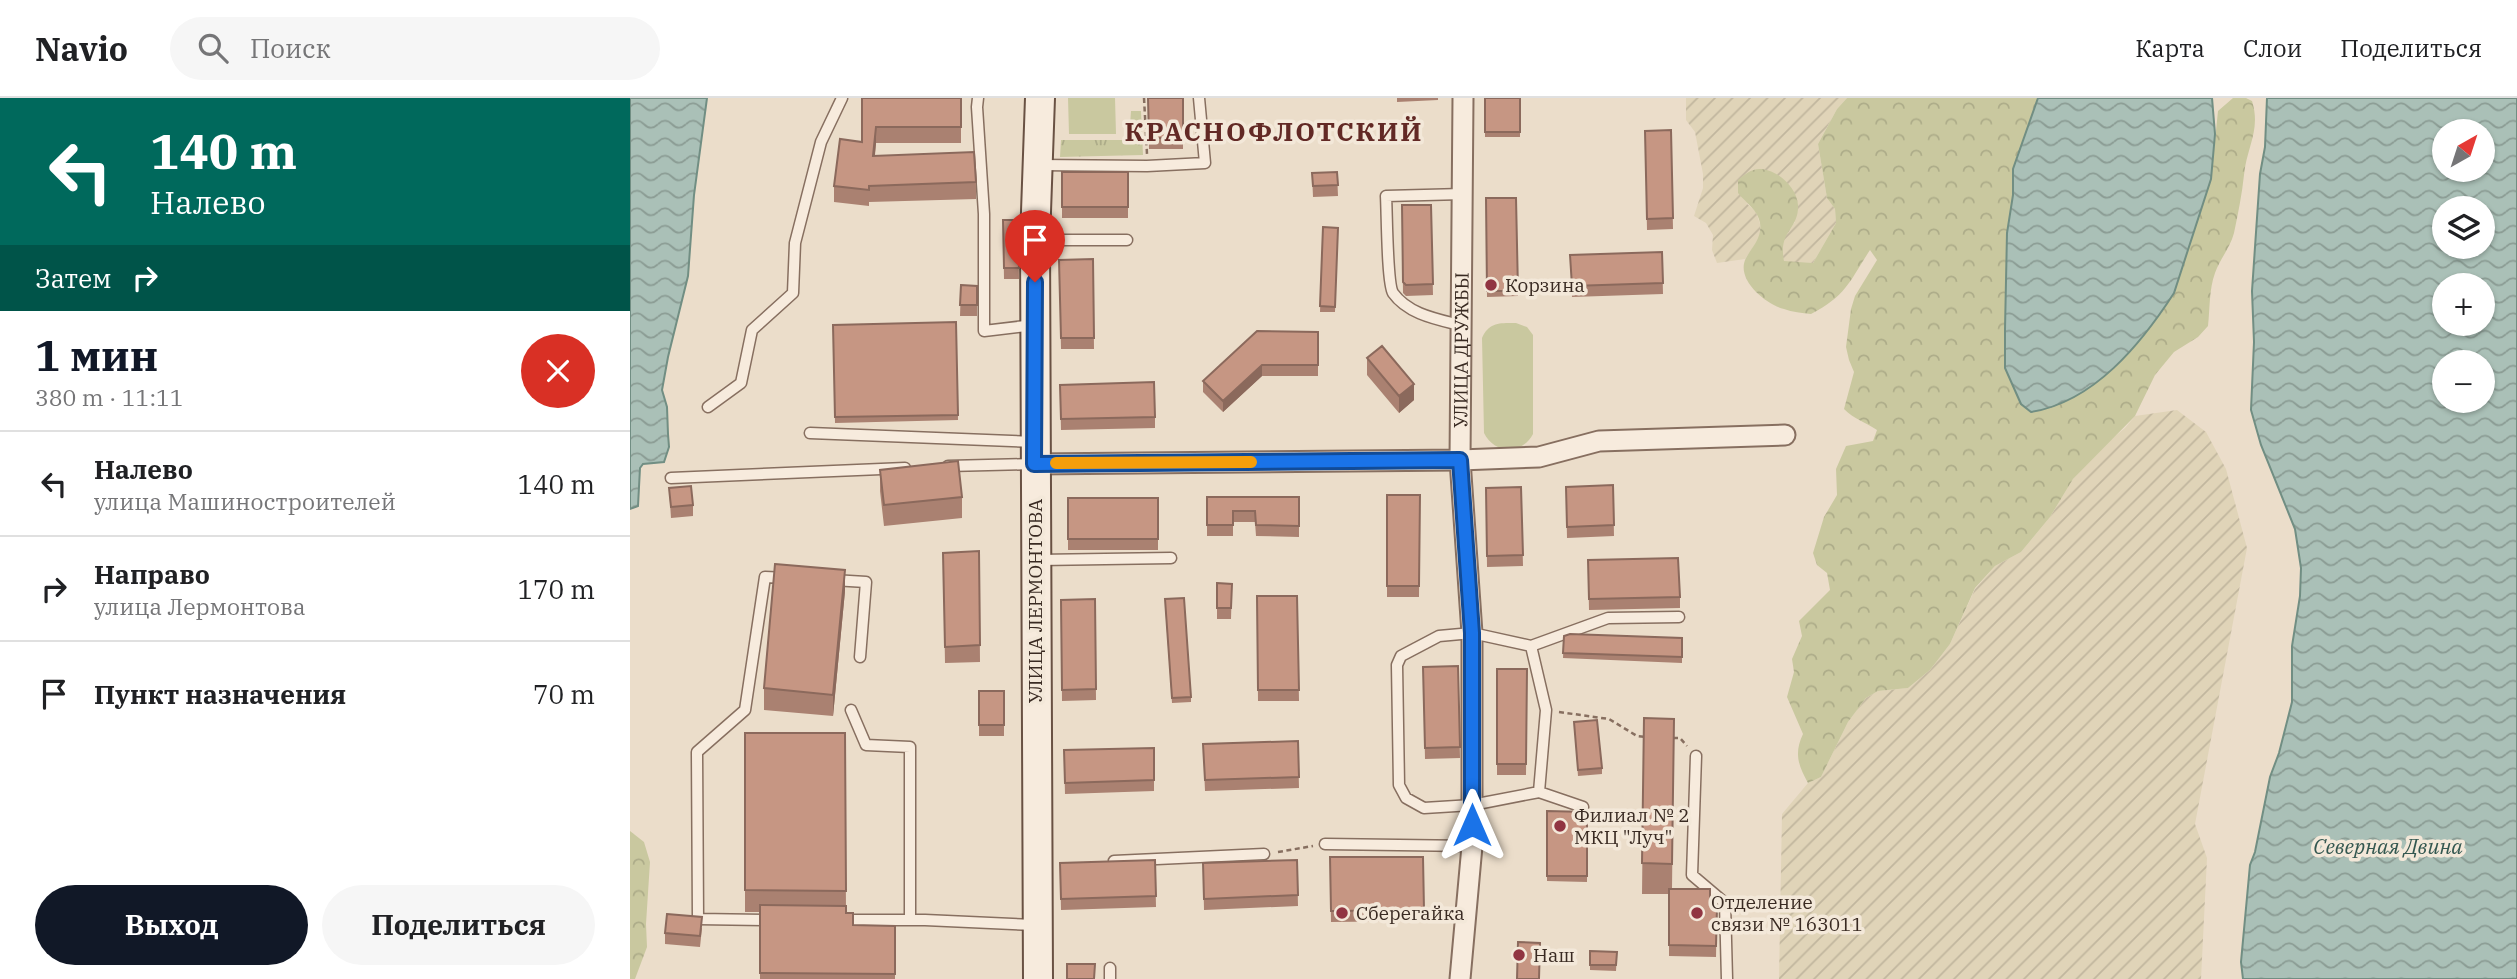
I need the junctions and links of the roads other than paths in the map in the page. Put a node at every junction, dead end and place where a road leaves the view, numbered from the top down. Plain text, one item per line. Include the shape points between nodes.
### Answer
1 (842, 98) edge
2 (978, 98) edge
3 (1040, 98) edge
4 (1199, 98) edge
5 (1463, 98) edge
6 (1038, 165) junction
7 (1463, 194) junction
8 (1035, 240) junction
9 (1127, 240) dead end
10 (1035, 325) junction
11 (1460, 325) junction
12 (708, 407) dead end
13 (810, 433) dead end
14 (1785, 435) dead end
15 (1035, 453) junction
16 (1460, 460) junction
17 (914, 467) edge
18 (941, 467) edge
19 (671, 478) dead end
20 (1171, 558) dead end
21 (1035, 561) junction
22 (803, 579) edge
23 (816, 580) edge
24 (1679, 617) dead end
25 (1472, 633) junction
26 (1531, 646) junction
27 (860, 657) dead end
28 (851, 710) dead end
29 (1696, 756) road end
30 (1539, 792) junction
31 (1472, 805) junction
32 (1583, 807) dead end
33 (1325, 844) road end
34 (1472, 846) junction
35 (1264, 854) road end
36 (1104, 862) edge
37 (777, 920) edge
38 (830, 920) edge
39 (910, 920) junction
40 (1037, 925) junction
41 (1038, 979) edge
42 (1460, 979) edge
43 (1727, 979) edge

1 - 12 lane via 821,142 798,230 793,293 752,330 741,383
2 - 10 lane via 984,331
3 - 6 street, УЛИЦА ЛЕРМОНТОВА
4 - 6 lane via 1205,163
5 - 7 street, УЛИЦА ДРУЖБЫ
6 - 8 street, УЛИЦА ЛЕРМОНТОВА
7 - 11 street, УЛИЦА ДРУЖБЫ
7 - 11 lane via 1386,196 1391,290 1406,306
8 - 9 lane
8 - 10 street, УЛИЦА ЛЕРМОНТОВА
10 - 15 street, УЛИЦА ЛЕРМОНТОВА
11 - 16 street, УЛИЦА ДРУЖБЫ
13 - 15 lane
14 - 16 street via 1599,441 1539,457
15 - 16 street
15 - 18 lane
15 - 21 street, УЛИЦА ЛЕРМОНТОВА
16 - 25 street, УЛИЦА ДРУЖБЫ
17 - 19 lane
20 - 21 lane
21 - 40 street, УЛИЦА ЛЕРМОНТОВА via 1043,865
22 - 37 lane via 765,577 745,710 697,752 698,919
23 - 27 lane via 866,582
24 - 26 lane via 1608,618
25 - 26 lane
25 - 31 street, УЛИЦА ДРУЖБЫ
25 - 31 lane via 1439,636 1401,656 1397,665 1399,785 1406,798 1424,808
26 - 30 lane via 1546,710
28 - 39 lane via 866,745 910,747
29 - 43 lane via 1692,875 1726,903
30 - 31 lane
30 - 32 lane
31 - 34 street, УЛИЦА ДРУЖБЫ
33 - 34 lane
34 - 42 street, УЛИЦА ДРУЖБЫ
35 - 36 lane
38 - 39 lane
39 - 40 lane
40 - 41 street, УЛИЦА ЛЕРМОНТОВА

